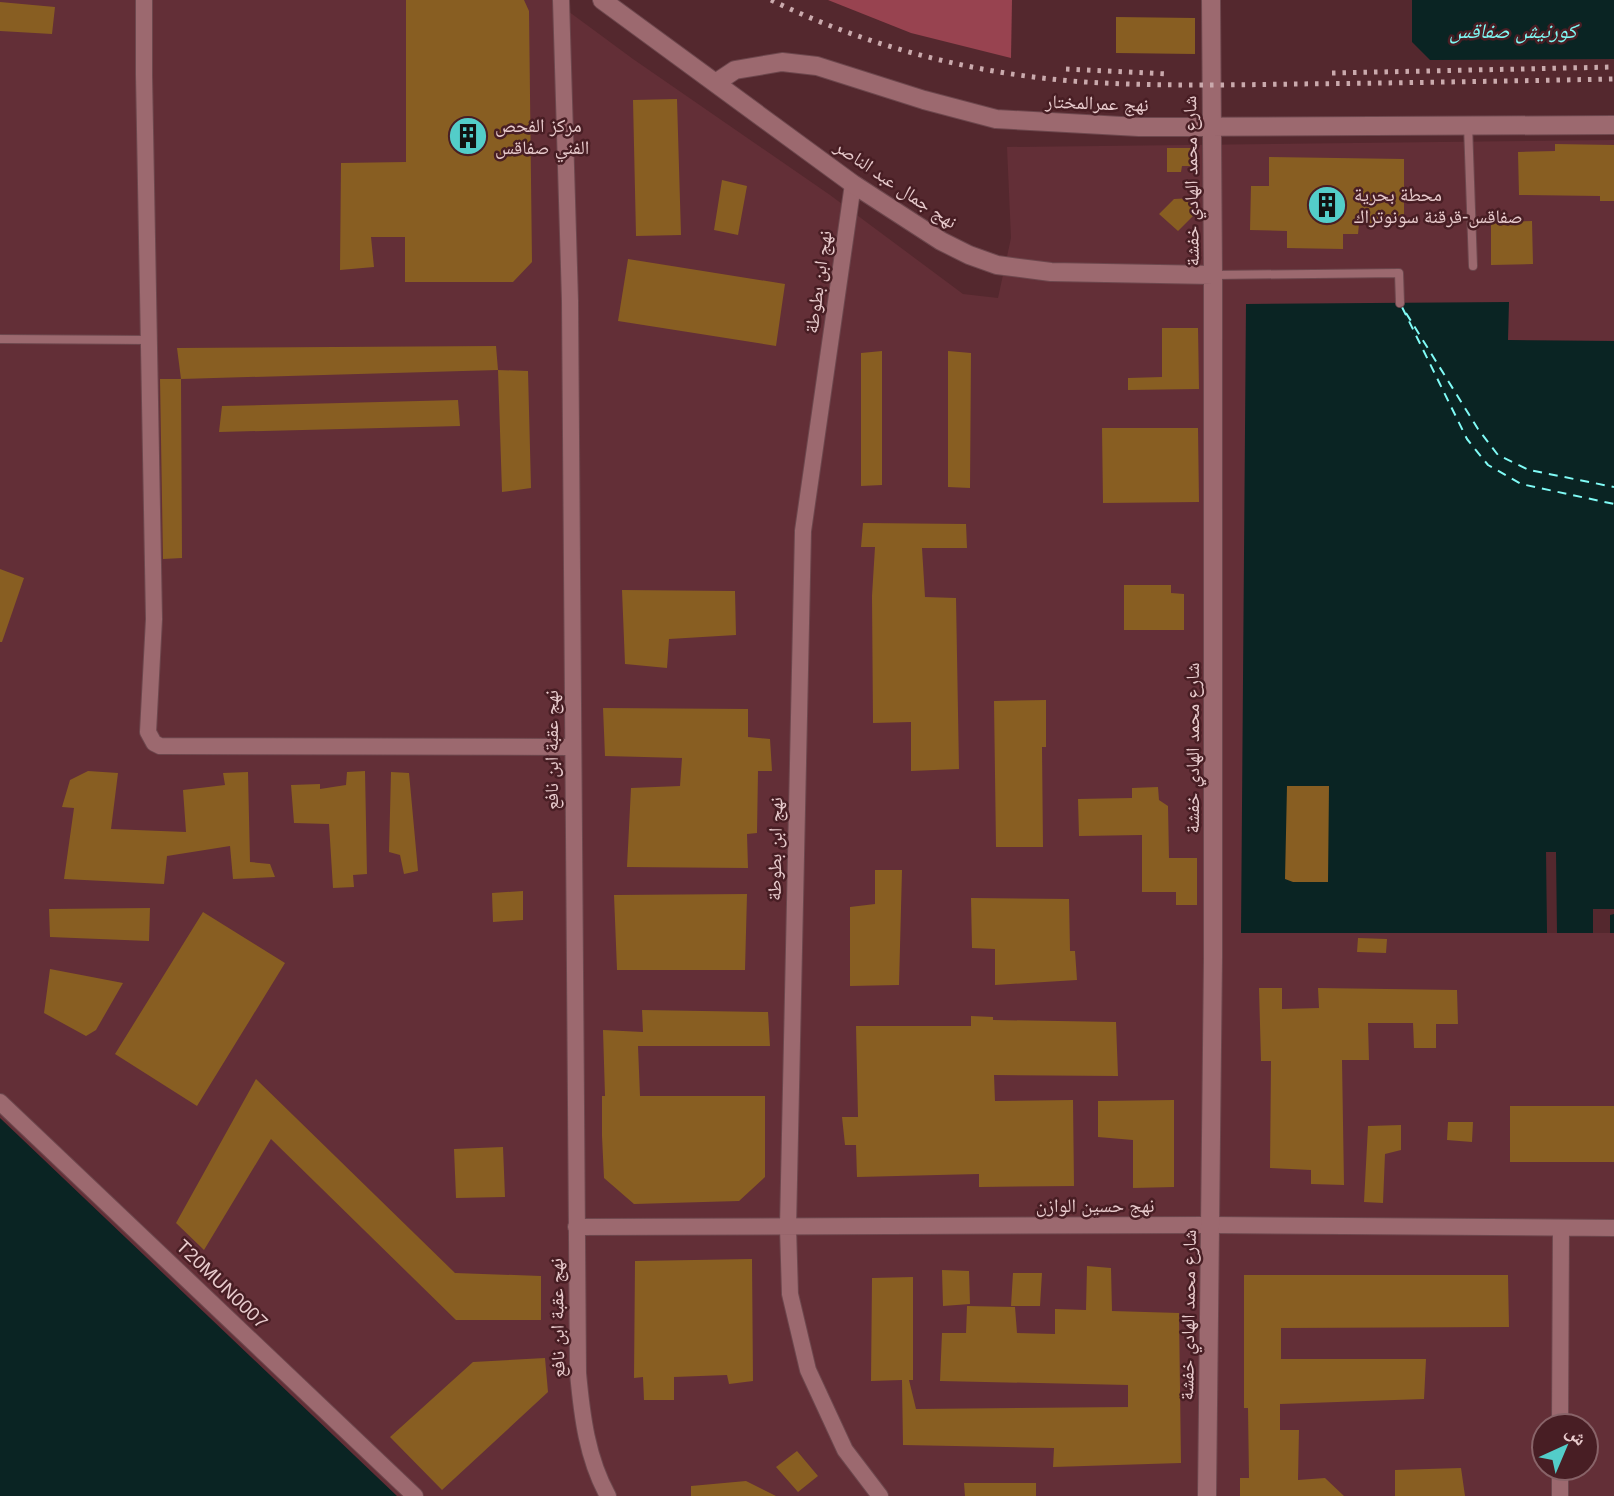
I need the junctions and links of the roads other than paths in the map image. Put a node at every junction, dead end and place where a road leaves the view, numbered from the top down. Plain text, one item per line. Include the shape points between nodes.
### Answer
1 (145, 0) edge
2 (561, 0) edge
3 (602, 0) edge
4 (1211, 0) edge
5 (717, 82) junction
6 (1468, 125) junction
7 (1614, 125) edge
8 (1211, 126) junction
9 (853, 184) junction
10 (1473, 266) dead end
11 (1213, 275) junction
12 (1400, 303) dead end
13 (0, 339) edge
14 (149, 340) junction
15 (572, 747) junction
16 (0, 1102) edge
17 (1210, 1225) junction
18 (576, 1227) junction
19 (788, 1227) junction
20 (1561, 1227) junction
21 (1614, 1228) edge
22 (1560, 1412) edge
23 (415, 1496) edge
24 (608, 1496) edge
25 (880, 1496) edge
26 (1207, 1496) edge

1 - 14 street
2 - 15 street, نهج عقبة ابن نافع via 570,301
3 - 5 street, نهج جمال عبد الناصر
4 - 8 street, شارع محمد الهادي خفشة
5 - 8 street, نهج عمرالمختار via 735,70 782,62 817,66 996,119
5 - 9 street, نهج جمال عبد الناصر
6 - 7 street, نهج عمرالمختار
6 - 8 street, نهج عمرالمختار
6 - 10 lane
8 - 11 street, شارع محمد الهادي خفشة
9 - 11 street, نهج جمال عبد الناصر via 941,241 997,265 1051,272
9 - 19 street, نهج ابن بطوطة via 803,531
11 - 12 lane via 1399,273
11 - 17 street, شارع محمد الهادي خفشة
13 - 14 lane
14 - 15 street via 154,619 148,732 154,743
15 - 18 street, نهج عقبة ابن نافع
16 - 23 street, T20MUN0007
17 - 19 street, نهج حسين الوازن
17 - 20 street, نهج حسين الوازن
17 - 26 street, شارع محمد الهادي خفشة
18 - 19 street, نهج حسين الوازن
18 - 24 street, نهج عقبة ابن نافع via 581,1409 598,1478
19 - 25 street, نهج ابن بطوطة via 790,1294 808,1370 845,1450
20 - 21 street, نهج حسين الوازن
20 - 22 street

